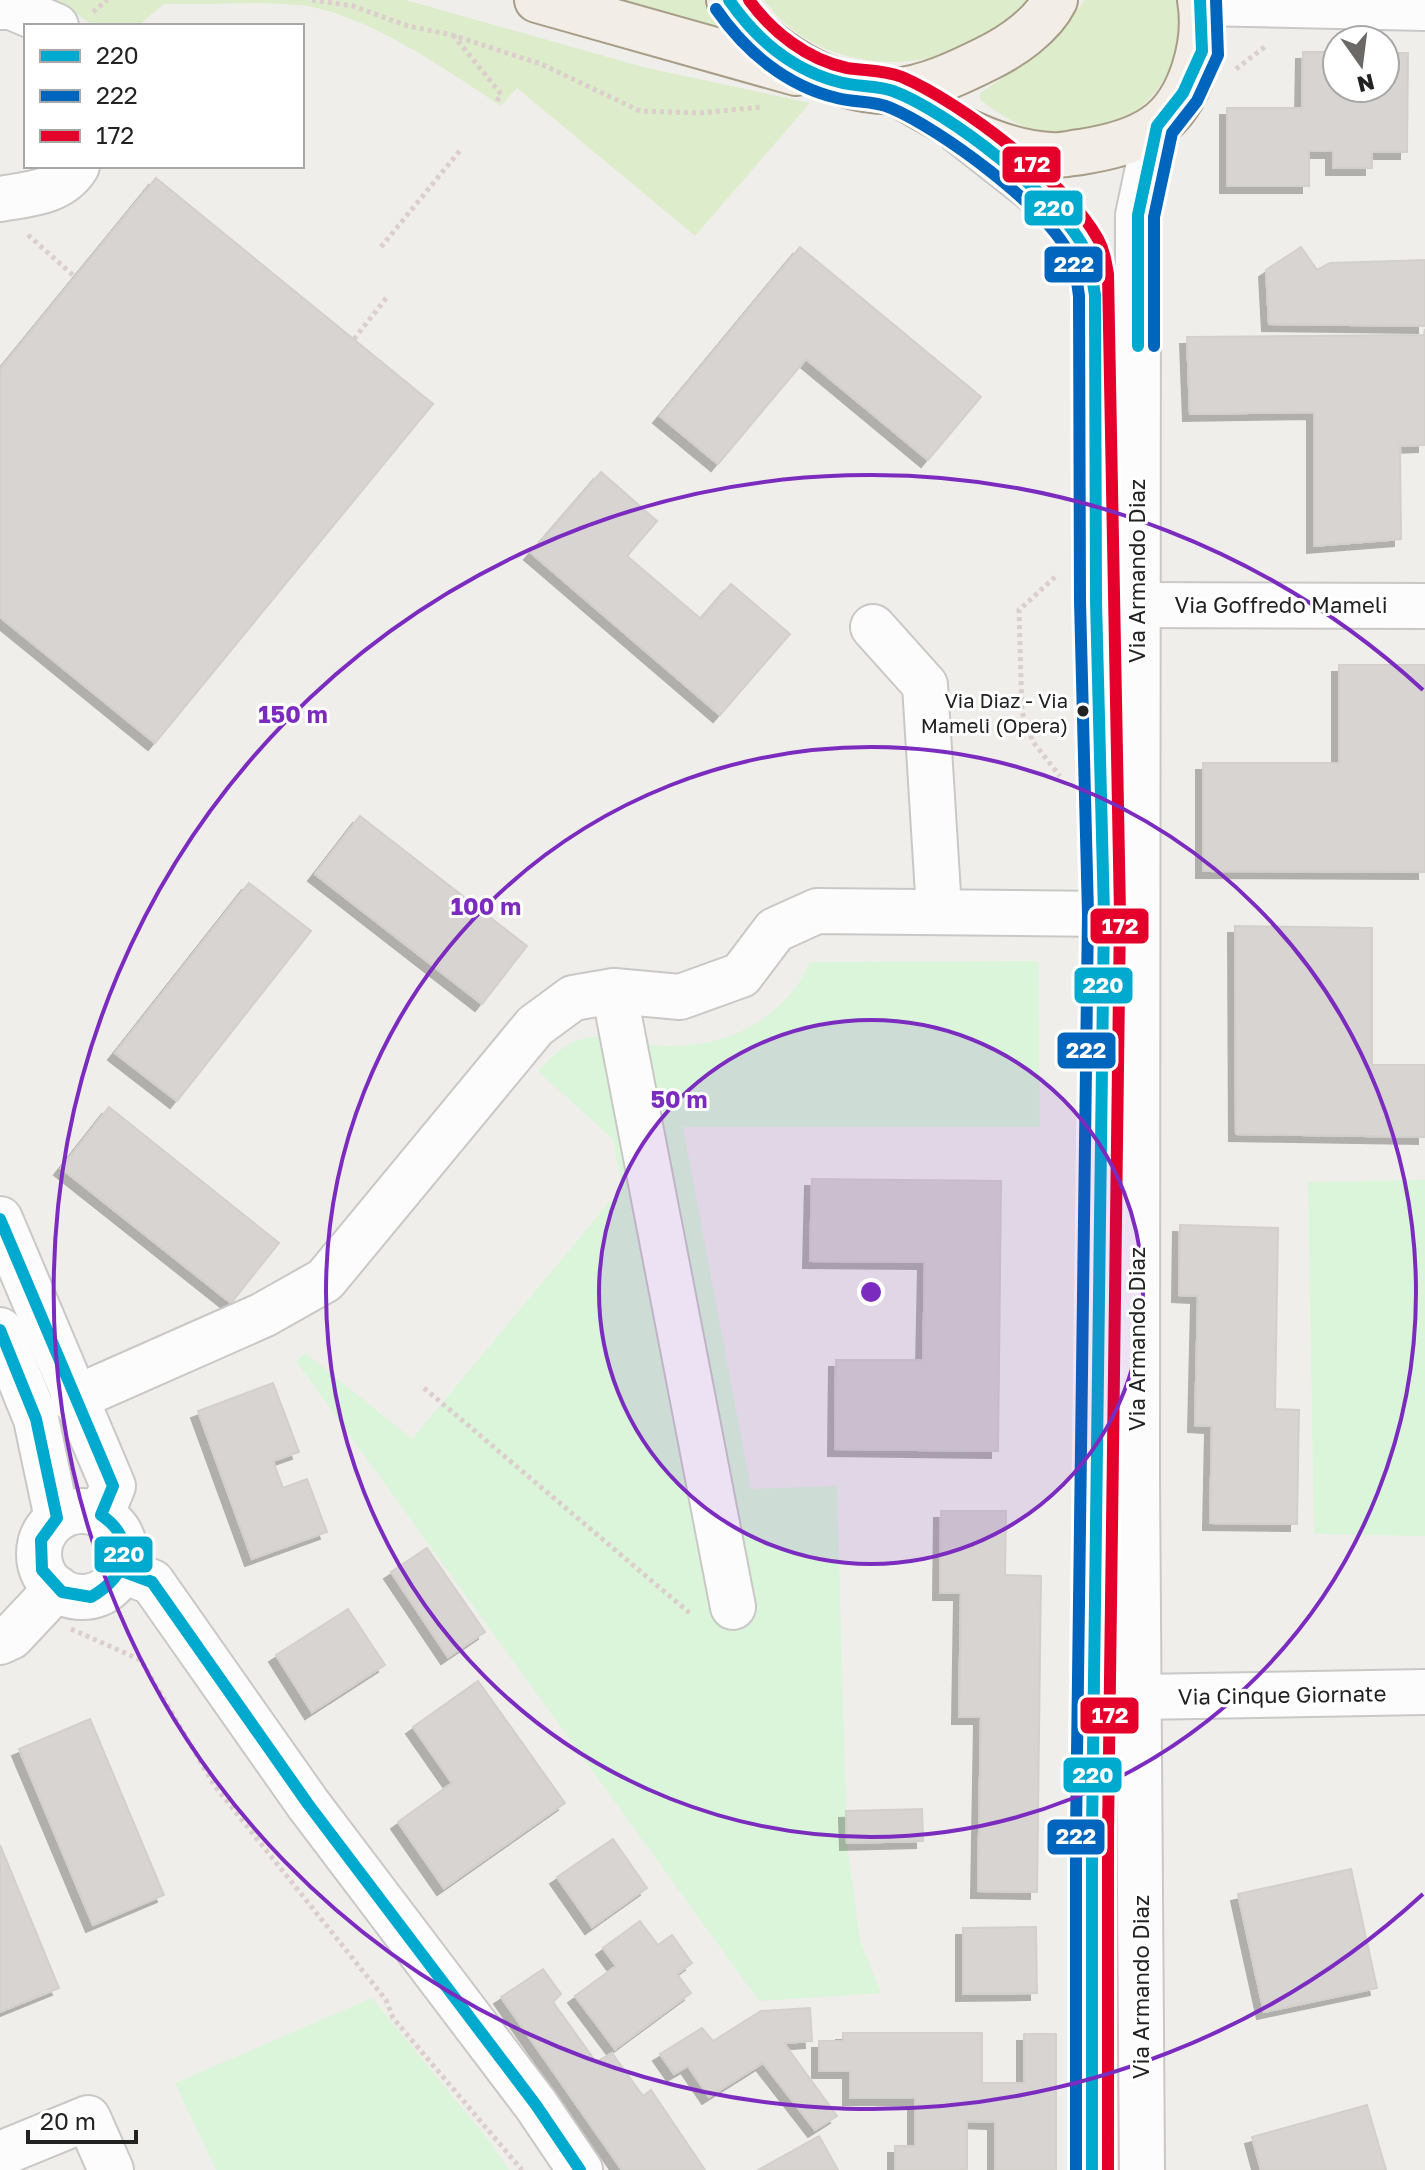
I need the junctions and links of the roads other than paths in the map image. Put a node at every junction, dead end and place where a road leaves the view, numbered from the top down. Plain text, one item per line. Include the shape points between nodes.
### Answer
1 (537, 0) edge
2 (729, 0) edge
3 (1055, 0) edge
4 (1201, 1) edge
5 (0, 7) edge
6 (1425, 8) edge
7 (51, 24) edge
8 (837, 82) junction
9 (893, 91) junction
10 (949, 123) junction
11 (1157, 126) junction
12 (76, 168) edge
13 (9, 198) edge
14 (1136, 605) junction
15 (1425, 606) edge
16 (873, 627) dead end
17 (939, 910) junction
18 (1104, 914) junction
19 (614, 991) junction
20 (0, 1219) edge
21 (0, 1330) edge
22 (73, 1399) junction
23 (101, 1515) junction
24 (57, 1518) junction
25 (122, 1571) junction
26 (46, 1601) junction
27 (733, 1607) road end
28 (0, 1642) edge
29 (1425, 1692) edge
30 (1139, 1697) junction
31 (0, 2154) edge
32 (111, 2170) edge
33 (580, 2170) edge
34 (1092, 2170) edge
35 (1142, 2170) edge

1 - 8 main road via 755,64
2 - 8 main road via 740,18 781,56
3 - 9 main road via 1011,47 954,75
4 - 6 street
4 - 11 main road, Via Armando Diaz via 1202,51 1183,93
5 - 7 street
8 - 9 main road
9 - 10 main road, Via Armando Diaz
10 - 11 main road, Via Armando Diaz via 1051,156 1110,148
10 - 18 street, Via Armando Diaz via 1058,209 1085,249 1095,295
11 - 14 street, Via Armando Diaz via 1138,215
12 - 13 street via 48,190
14 - 15 street, Via Goffredo Mameli
14 - 30 street, Via Armando Diaz
16 - 17 street via 925,685
17 - 18 street
17 - 19 street via 817,911 775,930 741,975 680,997
18 - 34 street, Via Armando Diaz
19 - 22 street via 573,998 535,1026 325,1280 263,1315
19 - 27 street
20 - 22 street
21 - 24 street via 36,1419
22 - 23 street via 113,1486
23 - 24 street via 82,1510
23 - 25 street via 124,1541
24 - 26 street via 41,1540 39,1555
25 - 26 street via 105,1591 91,1597
25 - 33 street via 152,1582 308,1804
26 - 28 street
29 - 30 street, Via Cinque Giornate
30 - 35 street, Via Armando Diaz
31 - 32 street via 88,2118

